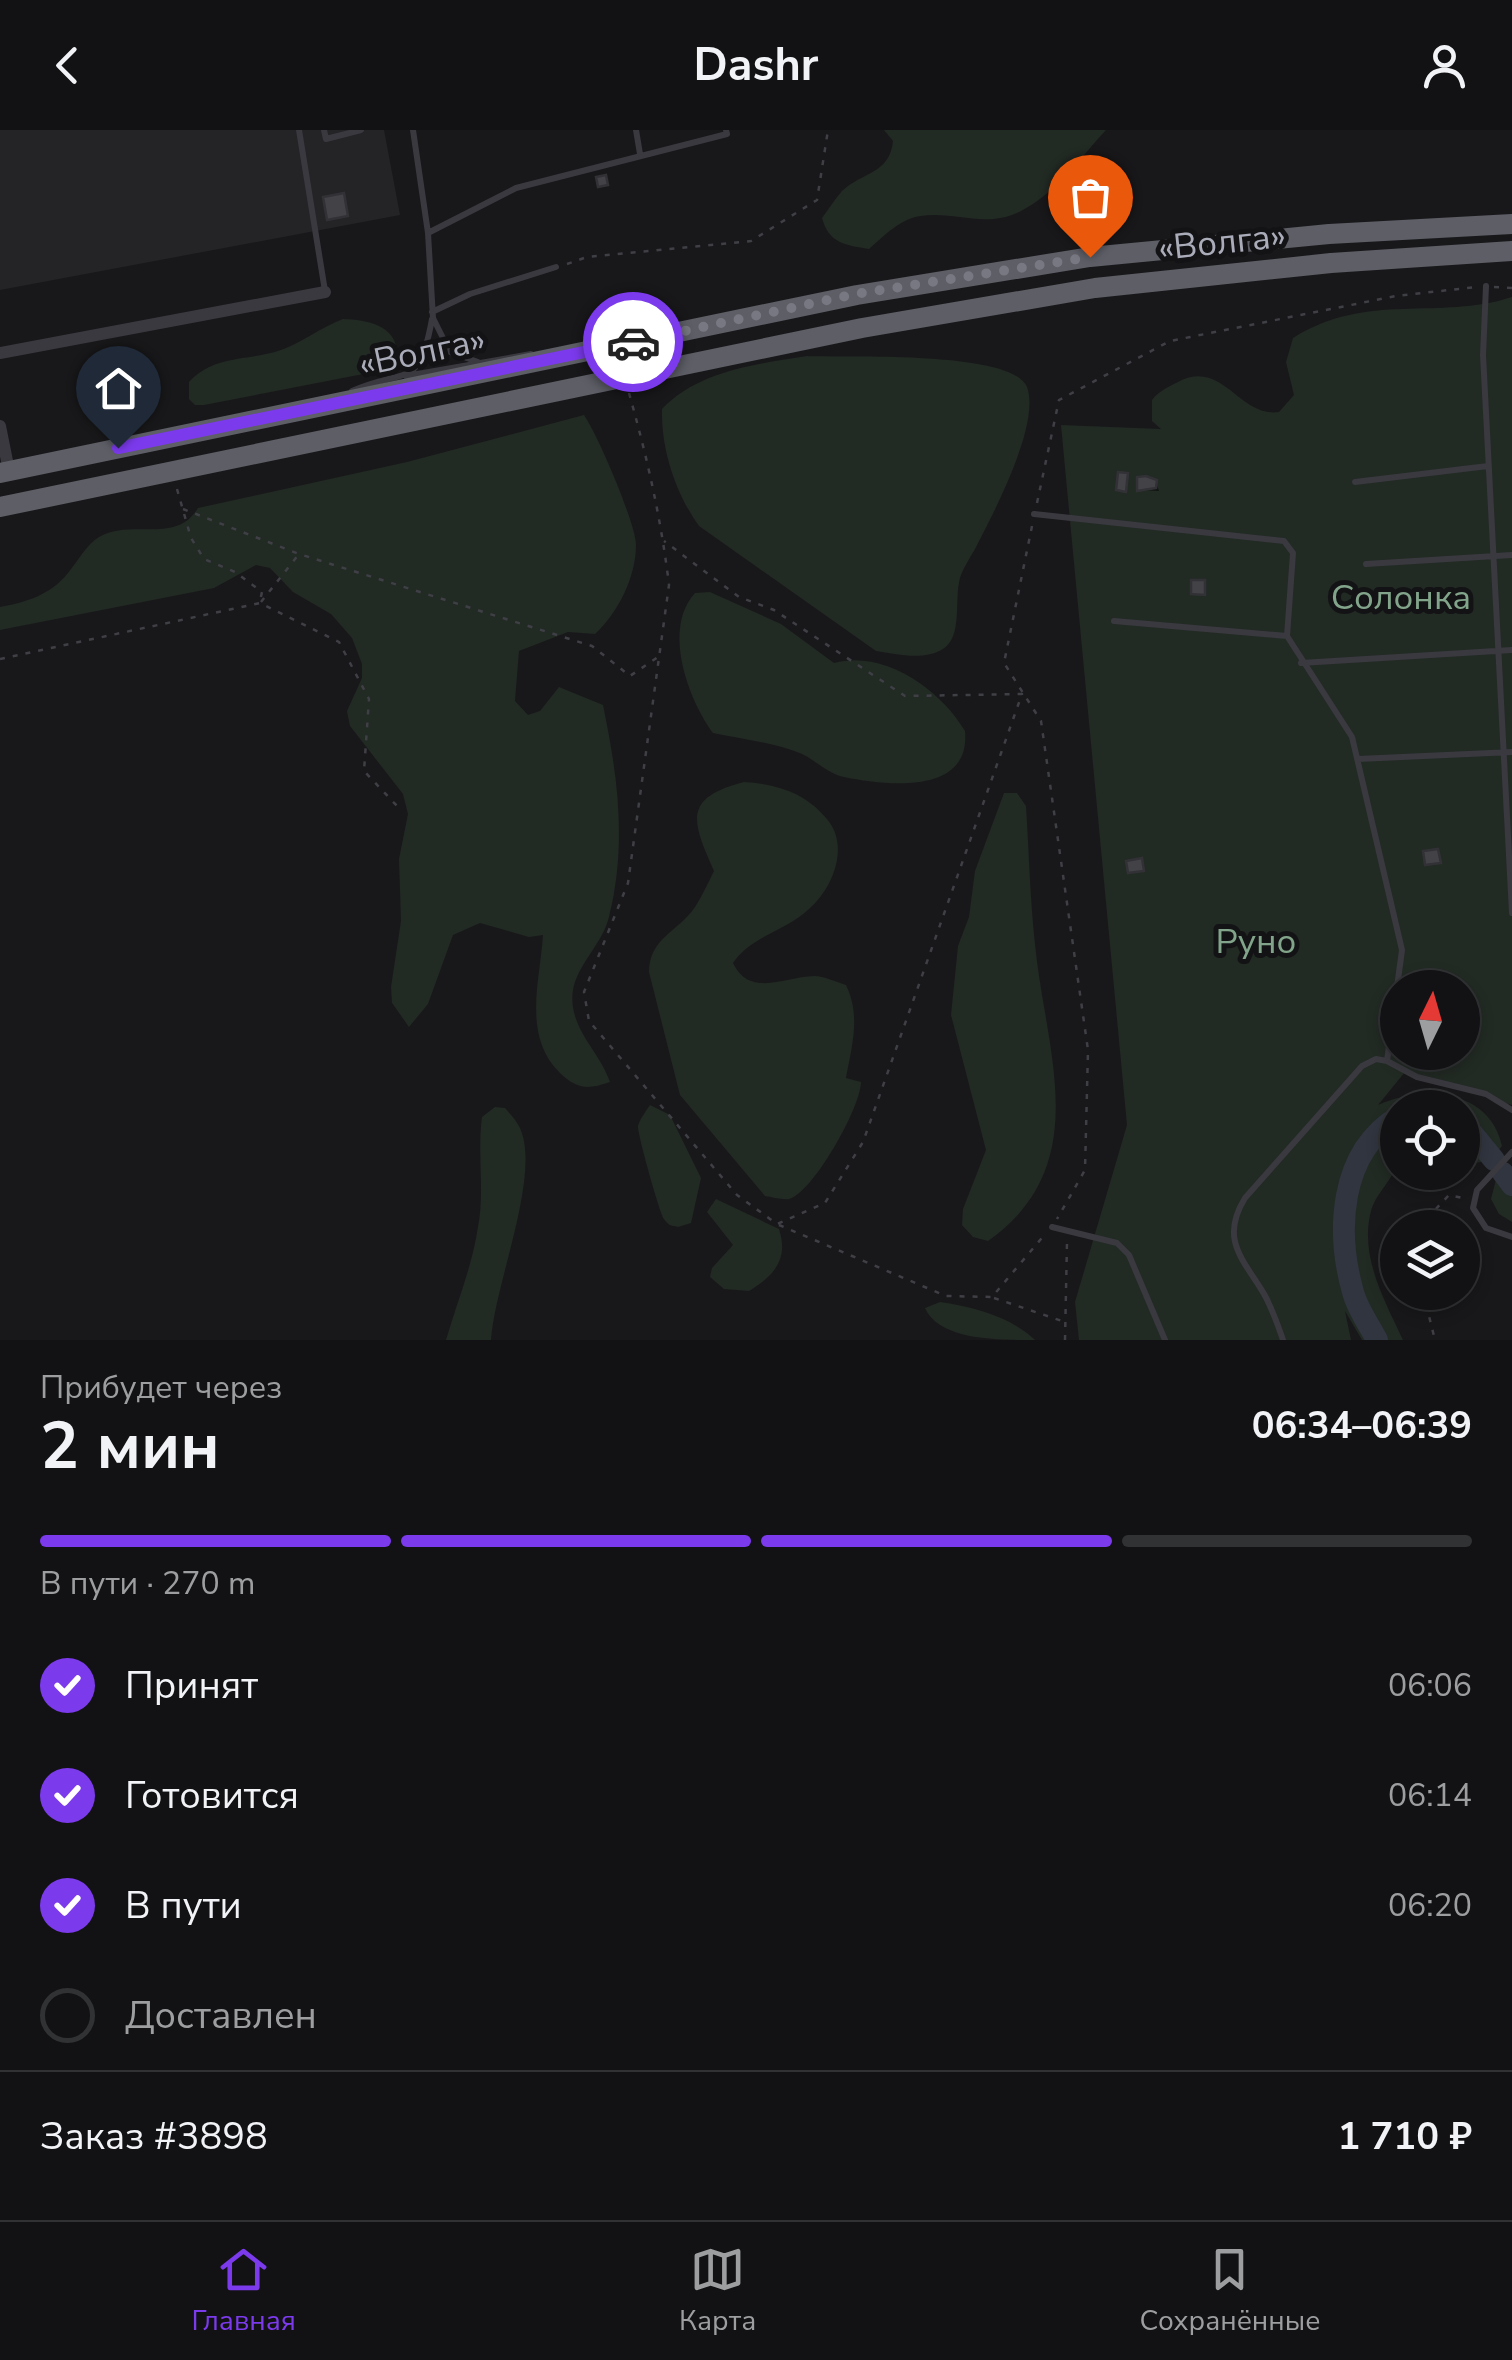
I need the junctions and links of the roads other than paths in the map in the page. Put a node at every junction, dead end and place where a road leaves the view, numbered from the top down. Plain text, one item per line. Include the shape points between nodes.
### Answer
1 (299, 130) edge
2 (324, 130) edge
3 (360, 130) edge
4 (413, 130) edge
5 (636, 130) edge
6 (726, 130) edge
7 (640, 154) junction
8 (1512, 224) edge
9 (428, 233) junction
10 (1512, 251) edge
11 (556, 267) road end
12 (1486, 286) road end
13 (325, 292) joint
14 (432, 315) junction
15 (0, 354) edge
16 (562, 356) junction
17 (478, 362) junction
18 (406, 376) junction
19 (335, 403) junction
20 (0, 426) edge
21 (1488, 466) junction
22 (4, 472) edge
23 (1355, 482) dead end
24 (0, 506) edge
25 (1034, 514) road end
26 (1492, 554) junction
27 (1512, 555) edge
28 (1366, 564) dead end
29 (1114, 622) dead end
30 (1286, 636) junction
31 (1498, 650) junction
32 (1512, 650) edge
33 (1301, 663) junction
34 (1508, 752) edge
35 (1358, 760) junction
36 (1512, 913) edge
37 (1399, 970) edge
38 (1380, 1059) edge
39 (1404, 1070) edge
40 (1512, 1110) edge
41 (1512, 1152) edge
42 (1052, 1227) road end
43 (1512, 1237) edge
44 (1165, 1340) edge
45 (1283, 1340) edge

1 - 13 lane
2 - 3 lane via 326,139
4 - 9 lane
5 - 7 lane
6 - 7 lane
7 - 9 lane via 516,188
8 - 16 highway, «Волга» via 1090,257 856,294
9 - 14 lane
10 - 24 highway, «Волга» via 1331,262 1095,288 862,328
11 - 14 lane via 470,294
12 - 21 lane
13 - 15 street
14 - 17 lane via 450,352
14 - 18 lane via 426,354
16 - 17 lane
16 - 19 highway, «Волга»
17 - 18 lane
18 - 19 lane via 354,390
19 - 22 highway, «Волга»
20 - 22 street
21 - 23 lane
21 - 26 lane
25 - 30 lane via 1284,541 1293,553
26 - 27 lane
26 - 28 lane
26 - 31 lane
29 - 30 lane
30 - 33 lane
31 - 32 lane
31 - 33 lane
31 - 34 lane
33 - 35 lane via 1352,736
34 - 35 lane
34 - 36 lane
35 - 37 lane via 1402,950
38 - 45 lane via 1362,1066 1236,1212 1234,1248 1263,1291
39 - 40 lane via 1486,1094
41 - 43 lane via 1473,1200 1480,1223
42 - 44 lane via 1116,1243 1129,1255

